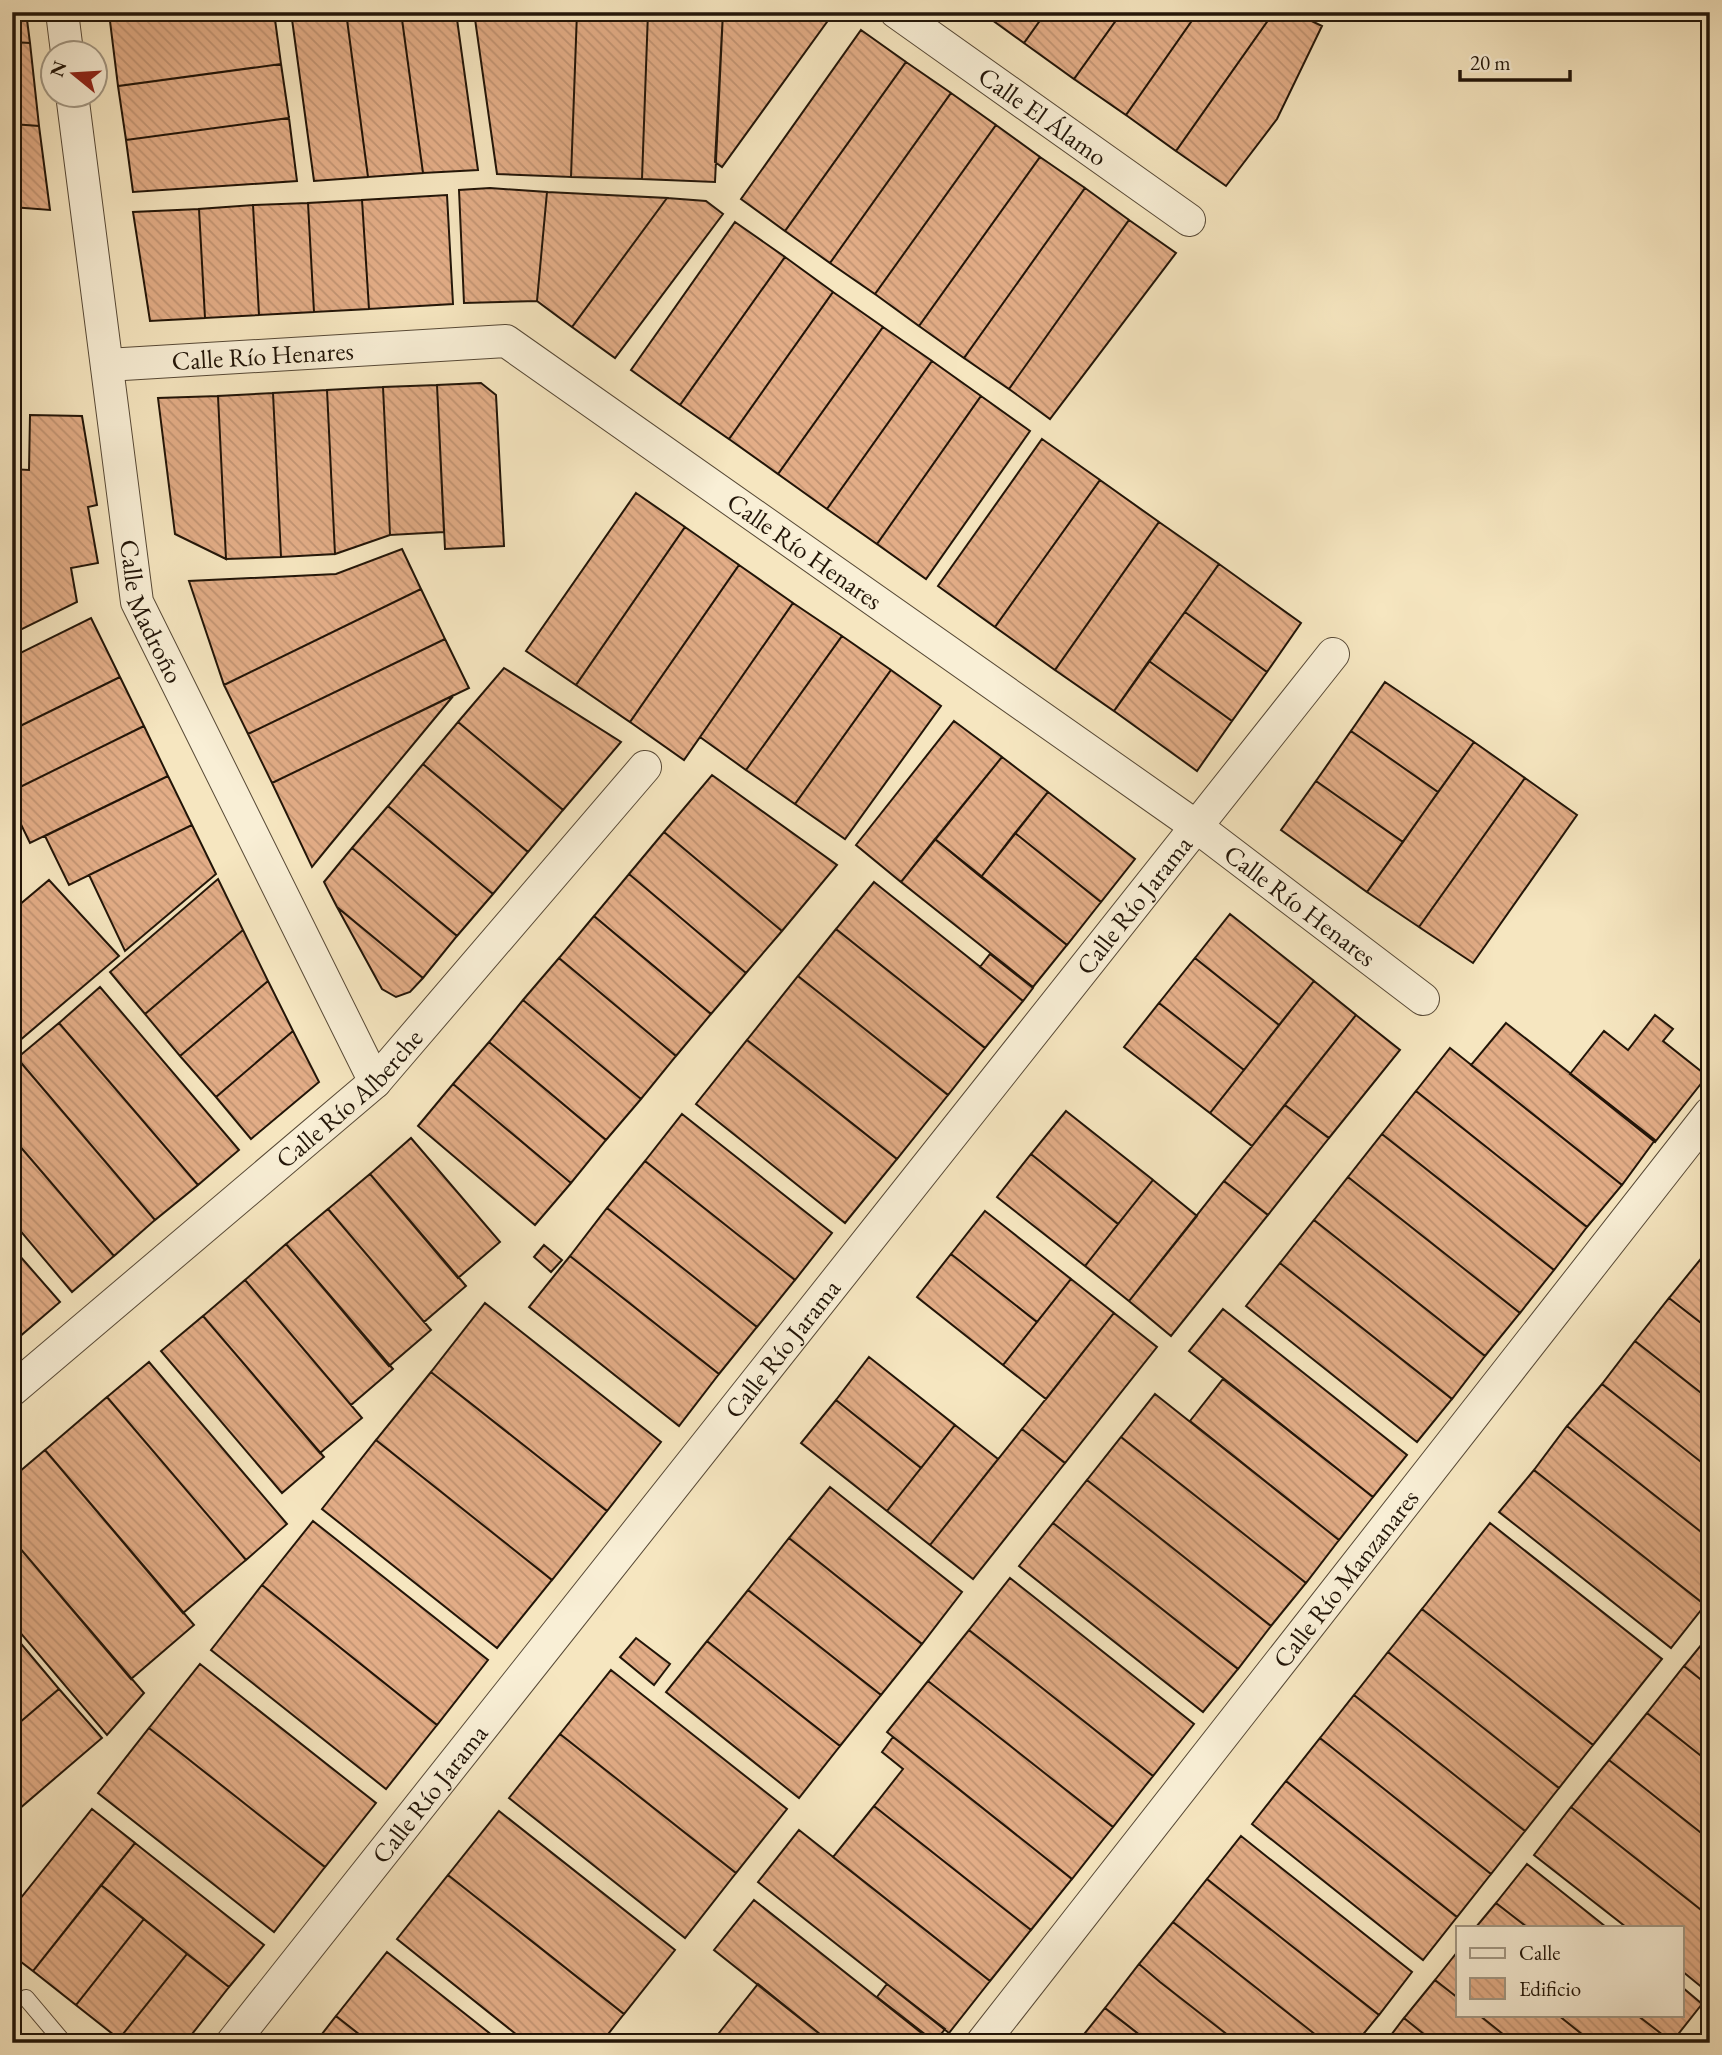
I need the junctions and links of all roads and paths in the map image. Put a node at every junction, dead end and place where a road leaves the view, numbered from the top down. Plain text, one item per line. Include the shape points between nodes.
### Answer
1 (62, 12) edge
2 (896, 12) edge
3 (65, 38) edge
4 (74, 108) edge
5 (1189, 220) dead end
6 (107, 365) junction
7 (1333, 654) dead end
8 (645, 767) dead end
9 (1197, 827) junction
10 (1423, 999) dead end
11 (375, 1082) junction
12 (1710, 1113) edge
13 (12, 1390) edge
14 (26, 1998) dead end
15 (64, 2043) edge
16 (232, 2043) edge
17 (982, 2043) edge

1 - 3 street
2 - 5 street, Calle El Álamo
4 - 6 street, Calle Madroño
6 - 9 street, Calle Río Henares via 506,341
6 - 11 street, Calle Madroño via 137,602
7 - 9 street, Calle Río Jarama
8 - 11 street, Calle Río Alberche
9 - 10 street, Calle Río Henares
9 - 16 street, Calle Río Jarama
11 - 13 street, Calle Río Alberche
12 - 17 street, Calle Río Manzanares
14 - 15 lane

